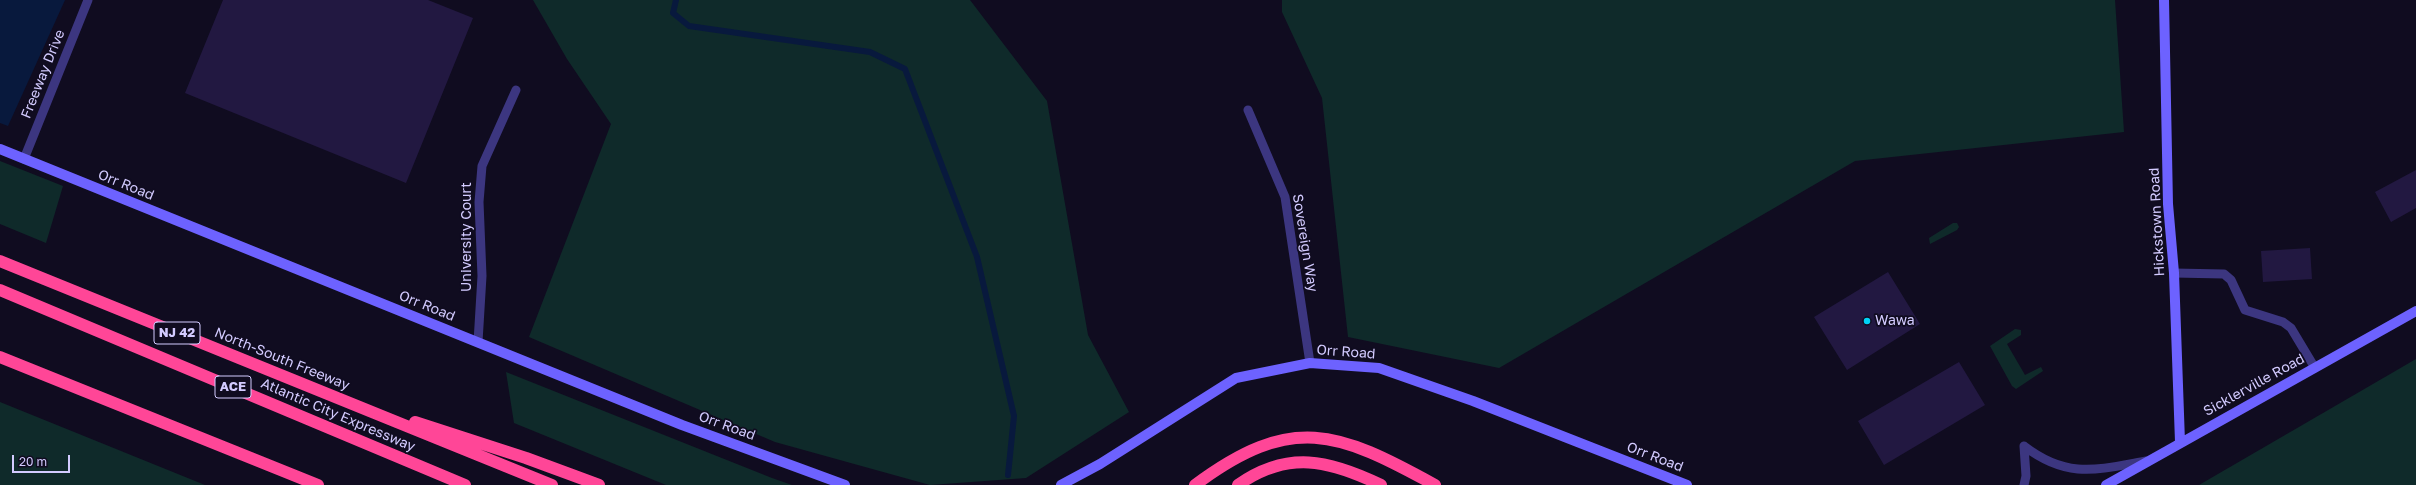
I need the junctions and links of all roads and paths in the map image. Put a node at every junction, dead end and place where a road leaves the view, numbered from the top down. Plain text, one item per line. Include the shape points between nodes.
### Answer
1 (88, 0) edge
2 (2164, 0) edge
3 (516, 90) dead end
4 (1248, 110) dead end
5 (0, 149) edge
6 (24, 159) junction
7 (0, 261) edge
8 (2174, 273) junction
9 (0, 290) edge
10 (2416, 311) edge
11 (478, 342) junction
12 (0, 357) edge
13 (1310, 363) junction
14 (2315, 368) junction
15 (354, 404) junction
16 (2180, 442) junction
17 (2149, 461) junction
18 (318, 485) edge
19 (465, 485) edge
20 (552, 485) edge
21 (599, 485) edge
22 (844, 485) edge
23 (1061, 485) edge
24 (1195, 485) edge
25 (1238, 485) edge
26 (1381, 485) edge
27 (1435, 485) edge
28 (1687, 485) edge
29 (2024, 485) edge
30 (2106, 485) edge

1 - 6 lane, Freeway Drive
2 - 8 street, Hickstown Road via 2168,204
3 - 11 lane, University Court via 482,166 479,202 482,276
4 - 13 lane, Sovereign Way via 1285,198
5 - 6 street, Orr Road
6 - 11 street, Orr Road
7 - 15 highway, North-South Freeway / NJ 42
8 - 14 lane via 2224,274 2231,280 2244,310 2282,322 2291,328
8 - 16 street, Hickstown Road
9 - 19 highway, Atlantic City Expressway / ACE
10 - 14 street, Sicklerville Road
11 - 22 street, Orr Road via 682,424
12 - 18 highway
13 - 23 street, Orr Road via 1236,378 1100,464
13 - 28 street, Orr Road via 1379,368 1473,401
14 - 16 street, Sicklerville Road
15 - 20 highway, North-South Freeway / NJ 42
15 - 21 highway via 456,434
16 - 17 street, Sicklerville Road
17 - 29 lane via 2091,470 2064,468 2040,458 2024,446
17 - 30 street, Sicklerville Road
24 - 27 highway via 1246,452 1279,440 1315,437 1365,449
25 - 26 highway via 1254,474 1305,461 1326,463

